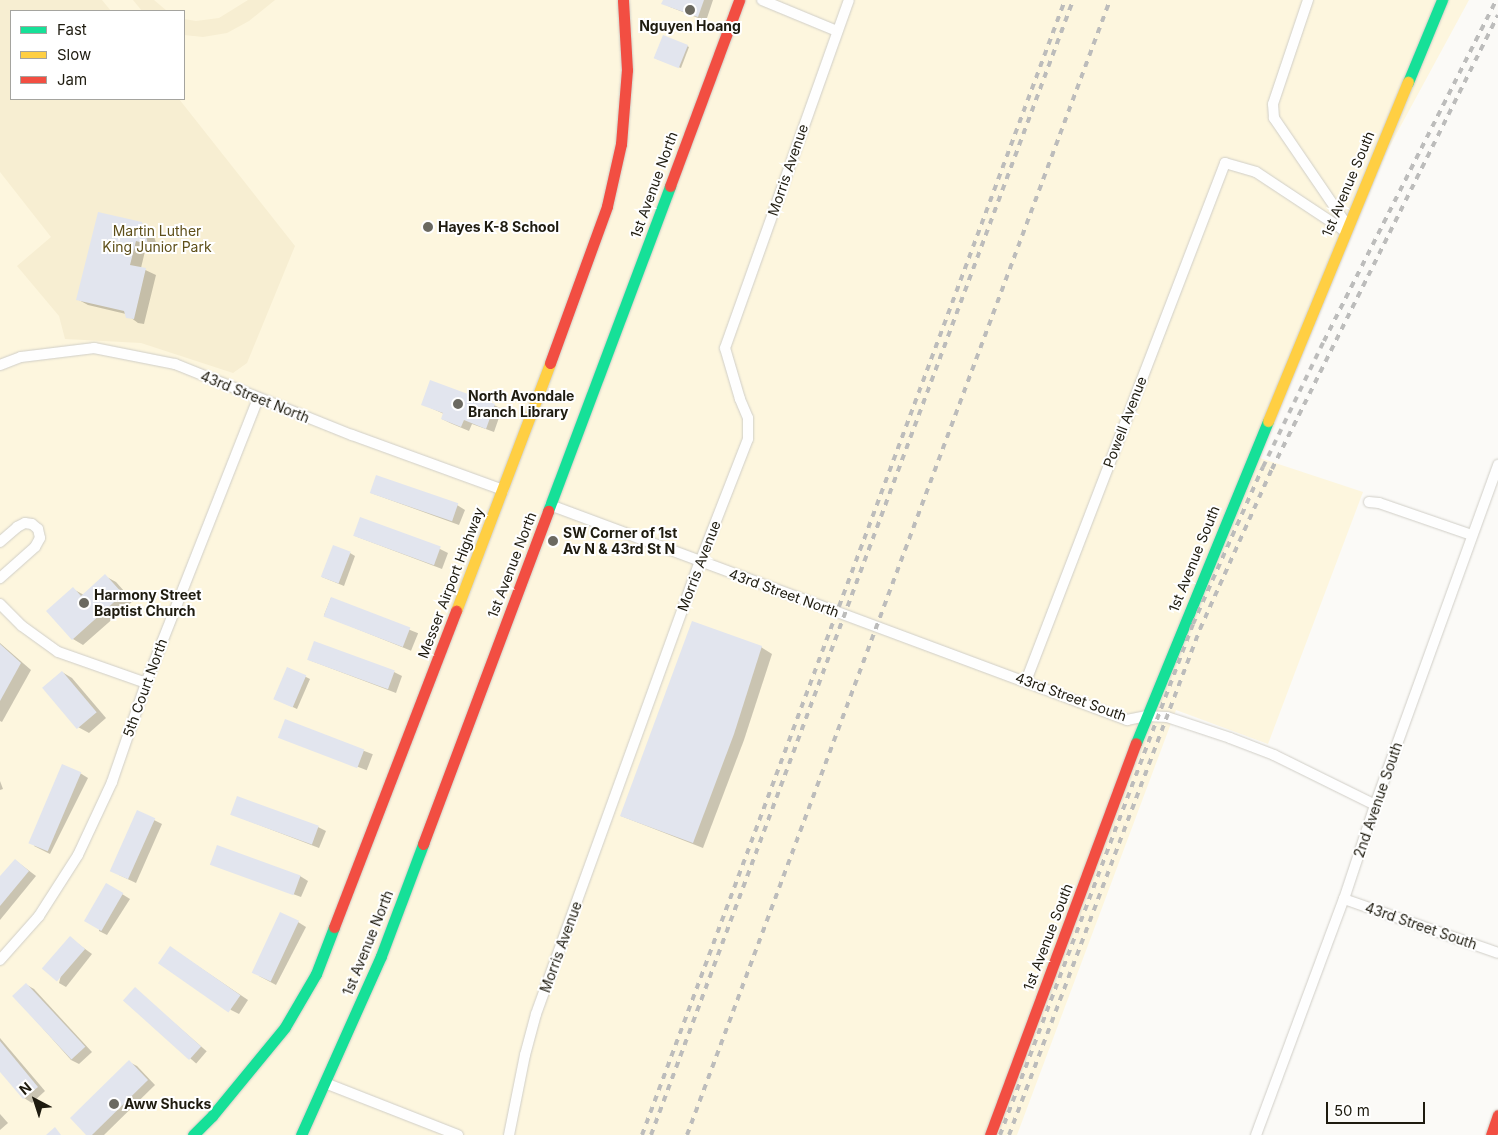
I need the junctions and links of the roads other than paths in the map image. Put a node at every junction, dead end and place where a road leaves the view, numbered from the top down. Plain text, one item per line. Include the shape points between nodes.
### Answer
1 (623, 0) edge
2 (739, 0) edge
3 (762, 0) edge
4 (849, 0) edge
5 (1308, 0) edge
6 (1442, 0) edge
7 (837, 31) junction
8 (1347, 225) junction
9 (0, 365) edge
10 (258, 398) junction
11 (1498, 465) edge
12 (504, 490) junction
13 (1369, 502) dead end
14 (550, 505) junction
15 (1472, 535) junction
16 (0, 542) edge
17 (700, 562) junction
18 (0, 578) edge
19 (0, 604) edge
20 (876, 628) joint
21 (1026, 681) junction
22 (146, 683) junction
23 (1146, 716) junction
24 (1375, 805) junction
25 (1344, 899) junction
26 (1498, 953) edge
27 (0, 960) edge
28 (325, 1083) junction
29 (1498, 1115) edge
30 (193, 1135) edge
31 (301, 1135) edge
32 (458, 1135) edge
33 (509, 1135) edge
34 (990, 1135) edge
35 (1256, 1135) edge
36 (1491, 1135) edge

1 - 12 main road, Messer Airport Highway via 628,70 621,144 607,206
2 - 14 main road, 1st Avenue North
3 - 7 street
4 - 7 street, Morris Avenue
5 - 8 street via 1273,104 1274,118
6 - 8 main road, 1st Avenue South
7 - 17 street, Morris Avenue via 725,348 748,418 748,439
8 - 21 street, Powell Avenue via 1342,229 1256,172 1225,163
8 - 23 main road, 1st Avenue South
9 - 10 street, 43rd Street North via 21,357 94,348 175,364
10 - 12 street, 43rd Street North via 352,436
10 - 22 street, 5th Court North
11 - 15 street, 2nd Avenue South
12 - 30 main road, Messer Airport Highway via 316,974 285,1027
13 - 15 street
14 - 17 street, 43rd Street North
14 - 28 main road, 1st Avenue North via 381,956
15 - 24 street, 2nd Avenue South
16 - 18 street via 25,523 38,529 40,538 35,547
17 - 20 street, 43rd Street North
17 - 33 street, Morris Avenue via 536,1014
19 - 22 street via 22,626 58,652
20 - 21 street, 43rd Street South
21 - 23 street, 43rd Street South via 1127,720
22 - 27 street, 5th Court North via 112,782 78,855 39,916
23 - 24 street, 43rd Street South via 1167,716 1274,755
23 - 34 main road, 1st Avenue South
24 - 25 street, 2nd Avenue South
25 - 26 street, 43rd Street South
25 - 35 street, 2nd Avenue South
28 - 31 main road, 1st Avenue North
28 - 32 street
29 - 36 main road

